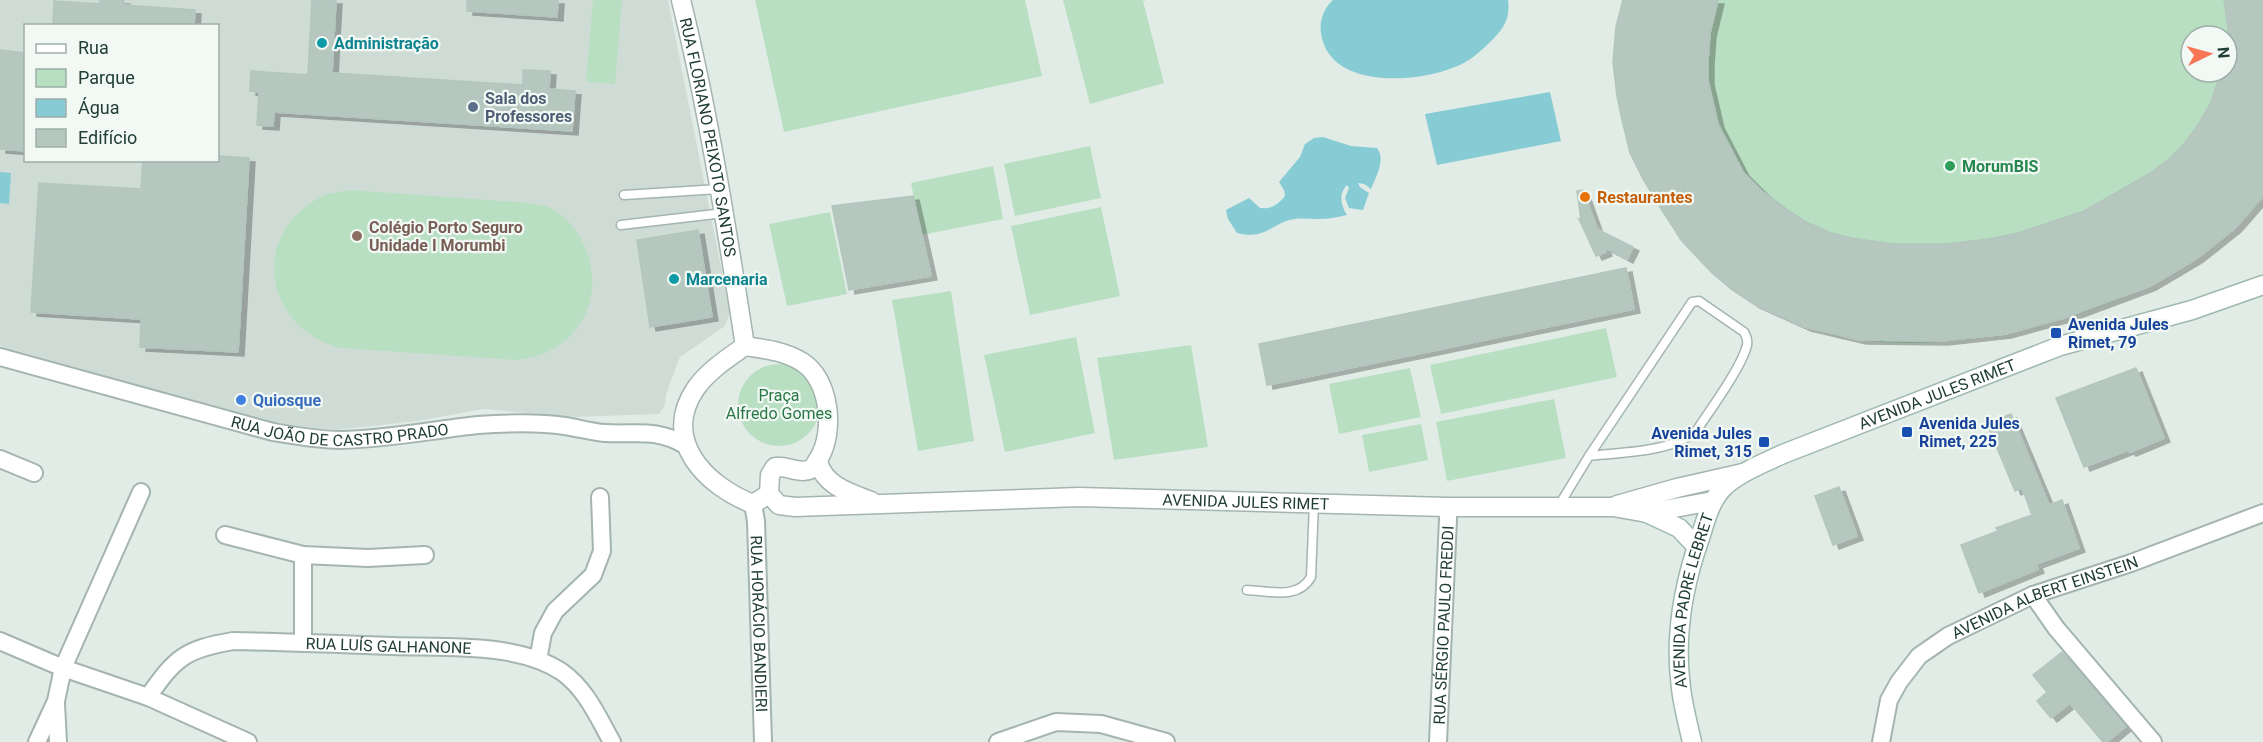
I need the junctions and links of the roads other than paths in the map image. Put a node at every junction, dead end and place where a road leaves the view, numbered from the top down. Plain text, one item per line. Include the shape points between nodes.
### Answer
1 (681, 0) edge
2 (719, 189) junction
3 (624, 195) dead end
4 (724, 213) junction
5 (621, 225) dead end
6 (2263, 285) edge
7 (745, 346) junction
8 (0, 357) edge
9 (685, 445) junction
10 (1589, 456) junction
11 (0, 459) edge
12 (818, 461) junction
13 (34, 473) dead end
14 (1743, 473) junction
15 (141, 492) dead end
16 (769, 494) junction
17 (600, 497) dead end
18 (1713, 501) junction
19 (1314, 502) junction
20 (753, 504) junction
21 (878, 504) junction
22 (1447, 507) junction
23 (1558, 507) junction
24 (1613, 507) junction
25 (1647, 513) junction
26 (2263, 513) edge
27 (225, 535) dead end
28 (1697, 547) junction
29 (303, 555) junction
30 (425, 555) dead end
31 (1247, 590) dead end
32 (2033, 595) junction
33 (0, 641) edge
34 (303, 643) junction
35 (538, 660) junction
36 (63, 668) junction
37 (148, 697) junction
38 (56, 701) junction
39 (37, 742) edge
40 (58, 742) edge
41 (248, 742) edge
42 (612, 742) edge
43 (763, 742) edge
44 (998, 742) edge
45 (1166, 742) edge
46 (1438, 742) edge
47 (1692, 742) edge
48 (1881, 742) edge
49 (2153, 742) edge

1 - 2 street, RUA FLORIANO PEIXOTO SANTOS
2 - 3 lane
2 - 4 street, RUA FLORIANO PEIXOTO SANTOS
4 - 5 lane
4 - 7 street, RUA FLORIANO PEIXOTO SANTOS
6 - 14 street, AVENIDA JULES RIMET via 2192,310 2060,346
7 - 9 street via 697,386 687,403 683,423
7 - 12 street via 803,362 821,384 828,414 826,446
8 - 9 street, RUA JOÃO DE CASTRO PRADO via 273,432 311,438 378,438 513,424 605,433 654,433
9 - 20 street via 705,475 732,496
10 - 10 lane via 1692,302 1699,301 1744,332 1748,340 1746,349 1691,436 1667,446
10 - 23 lane
11 - 13 street
12 - 16 street via 811,469 800,471 775,467 770,475
12 - 21 street, AVENIDA JULES RIMET via 836,488
14 - 18 street, AVENIDA PADRE LEBRET
14 - 24 street, AVENIDA JULES RIMET
15 - 36 street
16 - 20 street
16 - 21 street, AVENIDA JULES RIMET via 779,505 795,507
17 - 35 street via 602,551 593,575 555,611 543,633
18 - 25 street, AVENIDA JULES RIMET
18 - 28 street, AVENIDA PADRE LEBRET
19 - 21 street, AVENIDA JULES RIMET via 1079,497
19 - 22 street, AVENIDA JULES RIMET
19 - 31 lane via 1311,577 1305,586 1294,592
20 - 43 street, RUA HORÁCIO BANDIERI
22 - 23 street, AVENIDA JULES RIMET
22 - 46 street, RUA SÉRGIO PAULO FREDDI
23 - 24 street, AVENIDA JULES RIMET
24 - 25 street, AVENIDA JULES RIMET
25 - 28 street via 1679,528
26 - 32 street, AVENIDA ALBERT EINSTEIN
27 - 29 street
28 - 47 street, AVENIDA PADRE LEBRET via 1681,609 1679,643 1681,687
29 - 30 street
29 - 34 street
32 - 48 street, AVENIDA ALBERT EINSTEIN via 1948,636 1919,656 1889,700
32 - 49 street via 2056,628
33 - 36 street
34 - 35 street, RUA LUÍS GALHANONE via 455,648 514,653
34 - 37 street, RUA LUÍS GALHANONE via 233,641 204,646 183,656 167,670
35 - 42 street, RUA LUÍS GALHANONE via 576,683
36 - 37 street
36 - 38 street
37 - 41 street
38 - 39 street
38 - 40 street
44 - 45 street via 1056,722 1101,724

